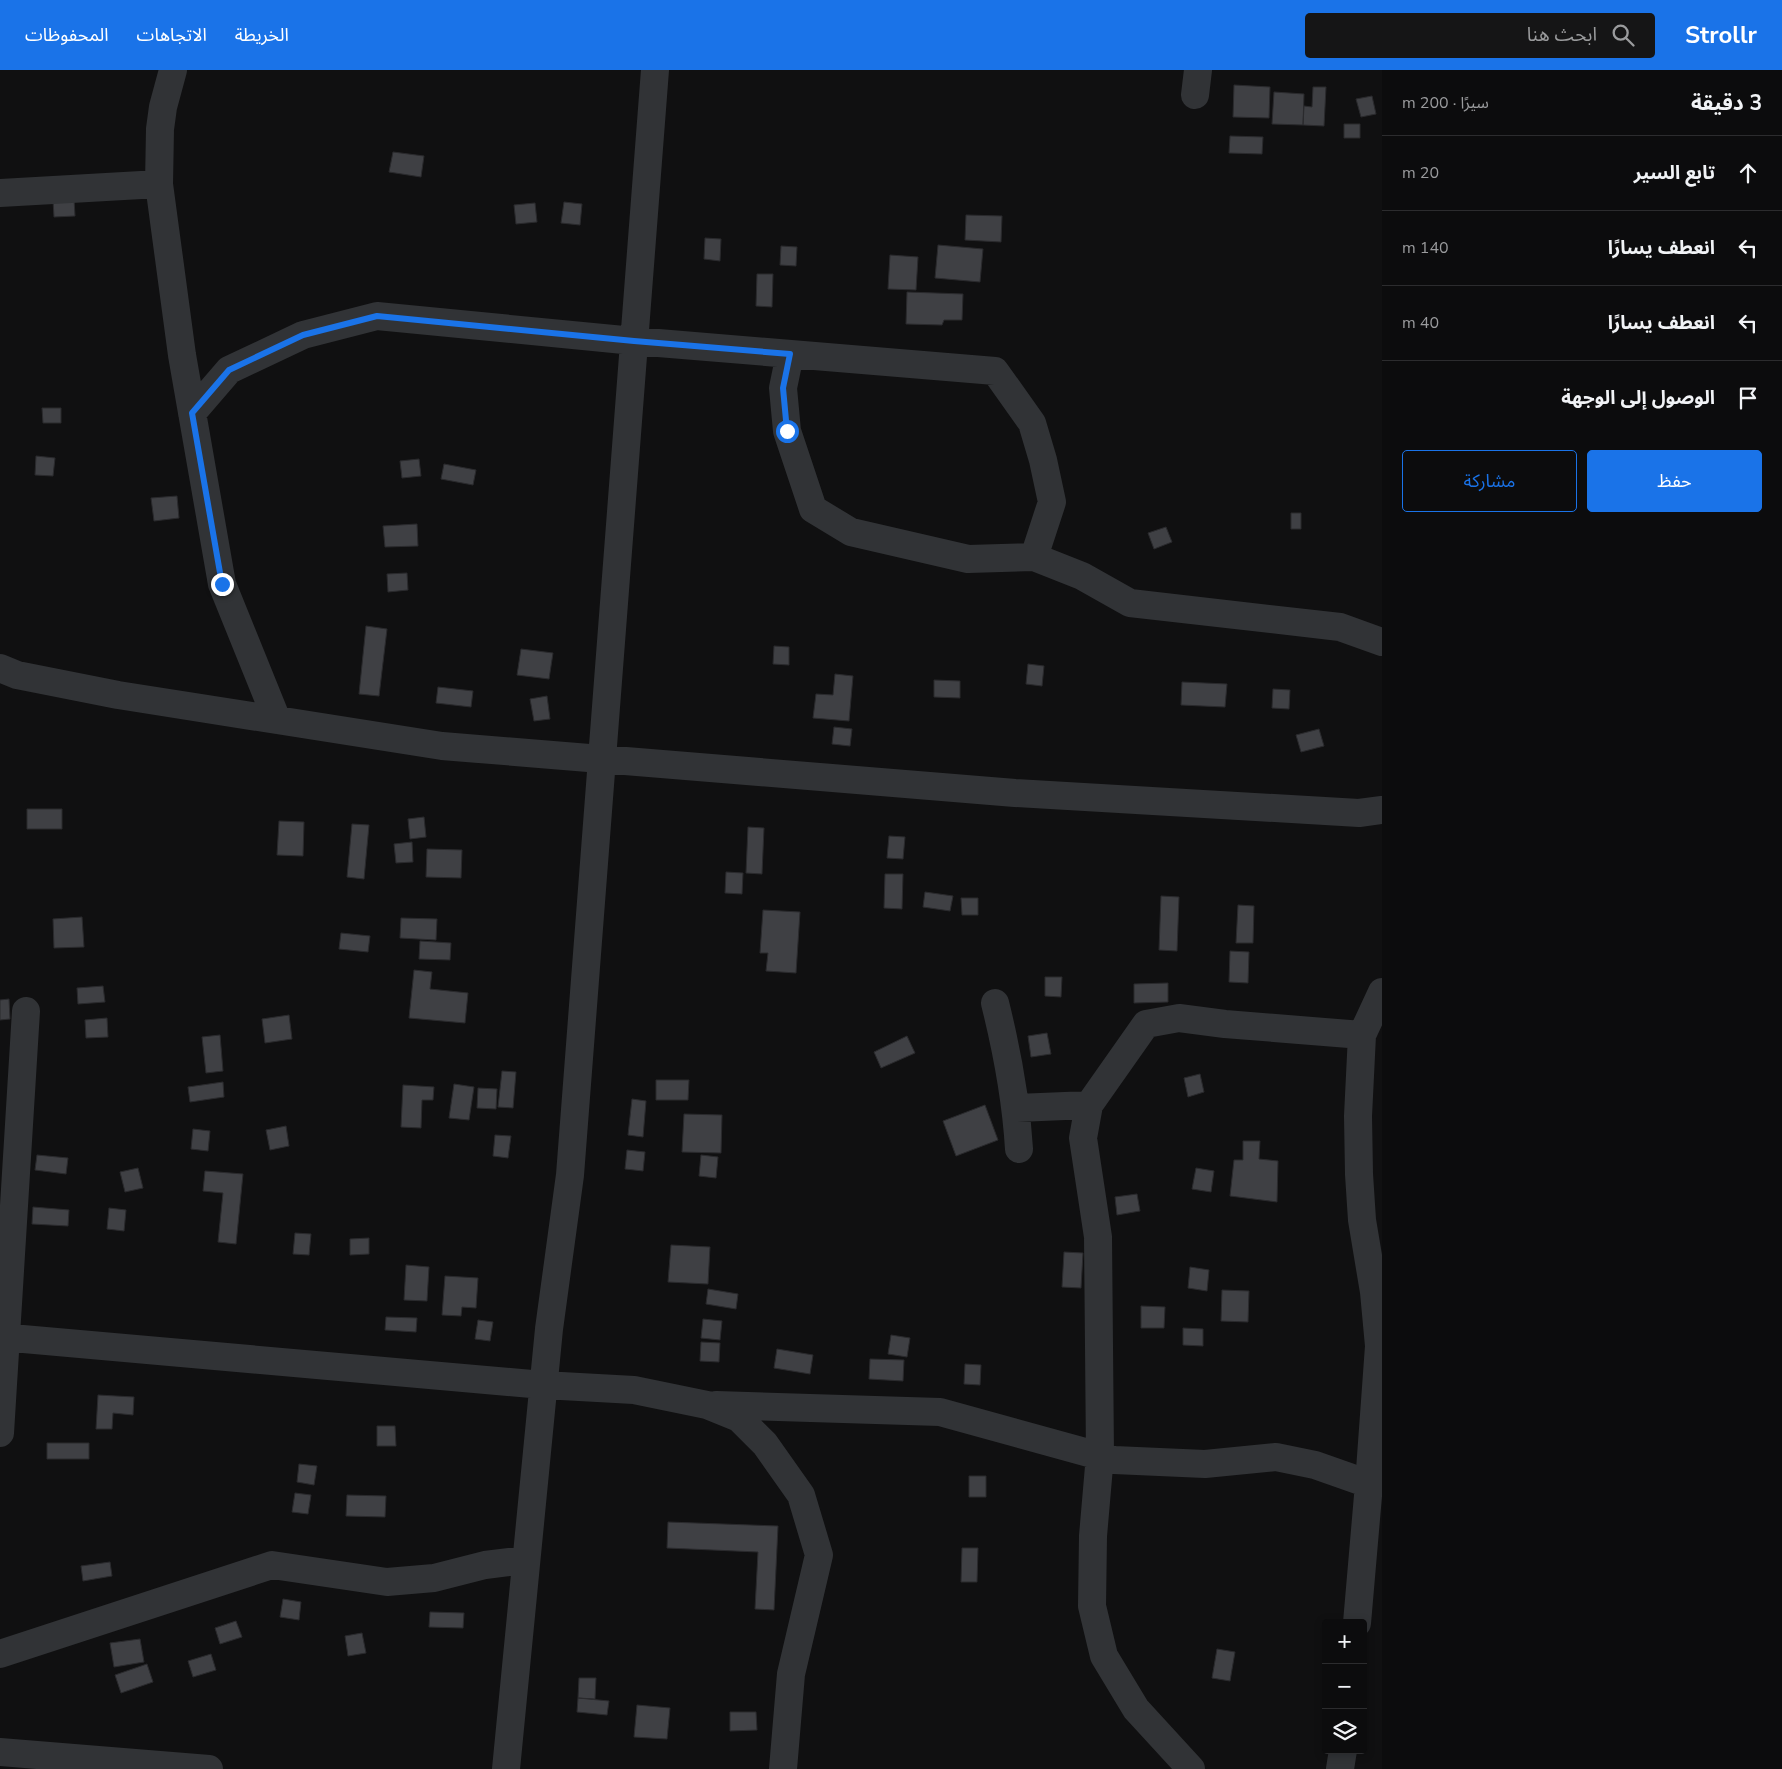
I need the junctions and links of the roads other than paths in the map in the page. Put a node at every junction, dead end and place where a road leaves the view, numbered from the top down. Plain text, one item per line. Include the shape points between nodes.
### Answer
1 (173, 70) edge
2 (655, 70) edge
3 (159, 184) junction
4 (0, 193) edge
5 (634, 341) junction
6 (790, 354) junction
7 (192, 413) junction
8 (1034, 558) junction
9 (1382, 642) edge
10 (0, 668) edge
11 (277, 720) junction
12 (602, 759) junction
13 (1382, 810) edge
14 (1382, 992) edge
15 (995, 1003) dead end
16 (26, 1010) dead end
17 (1362, 1035) junction
18 (1090, 1105) junction
19 (1017, 1108) junction
20 (1020, 1149) dead end
21 (3, 1337) edge
22 (543, 1385) junction
23 (1379, 1399) edge
24 (707, 1405) junction
25 (0, 1433) edge
26 (1100, 1455) junction
27 (1369, 1484) junction
28 (526, 1560) junction
29 (1357, 1619) edge
30 (0, 1654) edge
31 (0, 1752) edge
32 (1342, 1754) edge
33 (210, 1769) edge
34 (506, 1769) edge
35 (783, 1769) edge
36 (1191, 1769) edge
37 (1340, 1769) edge

1 - 3 street via 160,128
2 - 5 street
3 - 4 street
3 - 7 street
5 - 6 street
5 - 7 street via 377,316 303,335 229,370
5 - 12 street
6 - 8 street via 783,388 787,431 812,508 851,532 968,559
6 - 8 street via 995,371 1032,422 1052,502
7 - 11 street via 222,584
8 - 9 street via 1082,576 1130,603 1340,628
10 - 11 street via 17,675 118,695
11 - 12 street via 442,746
12 - 13 street via 1015,793 1359,813
12 - 22 street via 570,1175
14 - 17 street
15 - 19 street
16 - 21 street
17 - 18 street via 1179,1018 1146,1024
17 - 23 street via 1359,1174 1379,1346
18 - 19 street
18 - 26 street via 1083,1138 1098,1237
19 - 20 street
21 - 22 street
21 - 25 street
22 - 24 street via 634,1390
22 - 28 street
23 - 27 street
24 - 26 street via 940,1412
24 - 35 street via 739,1418 765,1444 801,1495 819,1555 791,1674
26 - 27 street via 1114,1460 1205,1464 1276,1457 1315,1465
26 - 36 street via 1092,1606 1104,1656 1136,1709
27 - 29 street
28 - 30 street via 485,1565 434,1578 387,1582 272,1565
28 - 34 street
31 - 33 street
32 - 37 street

